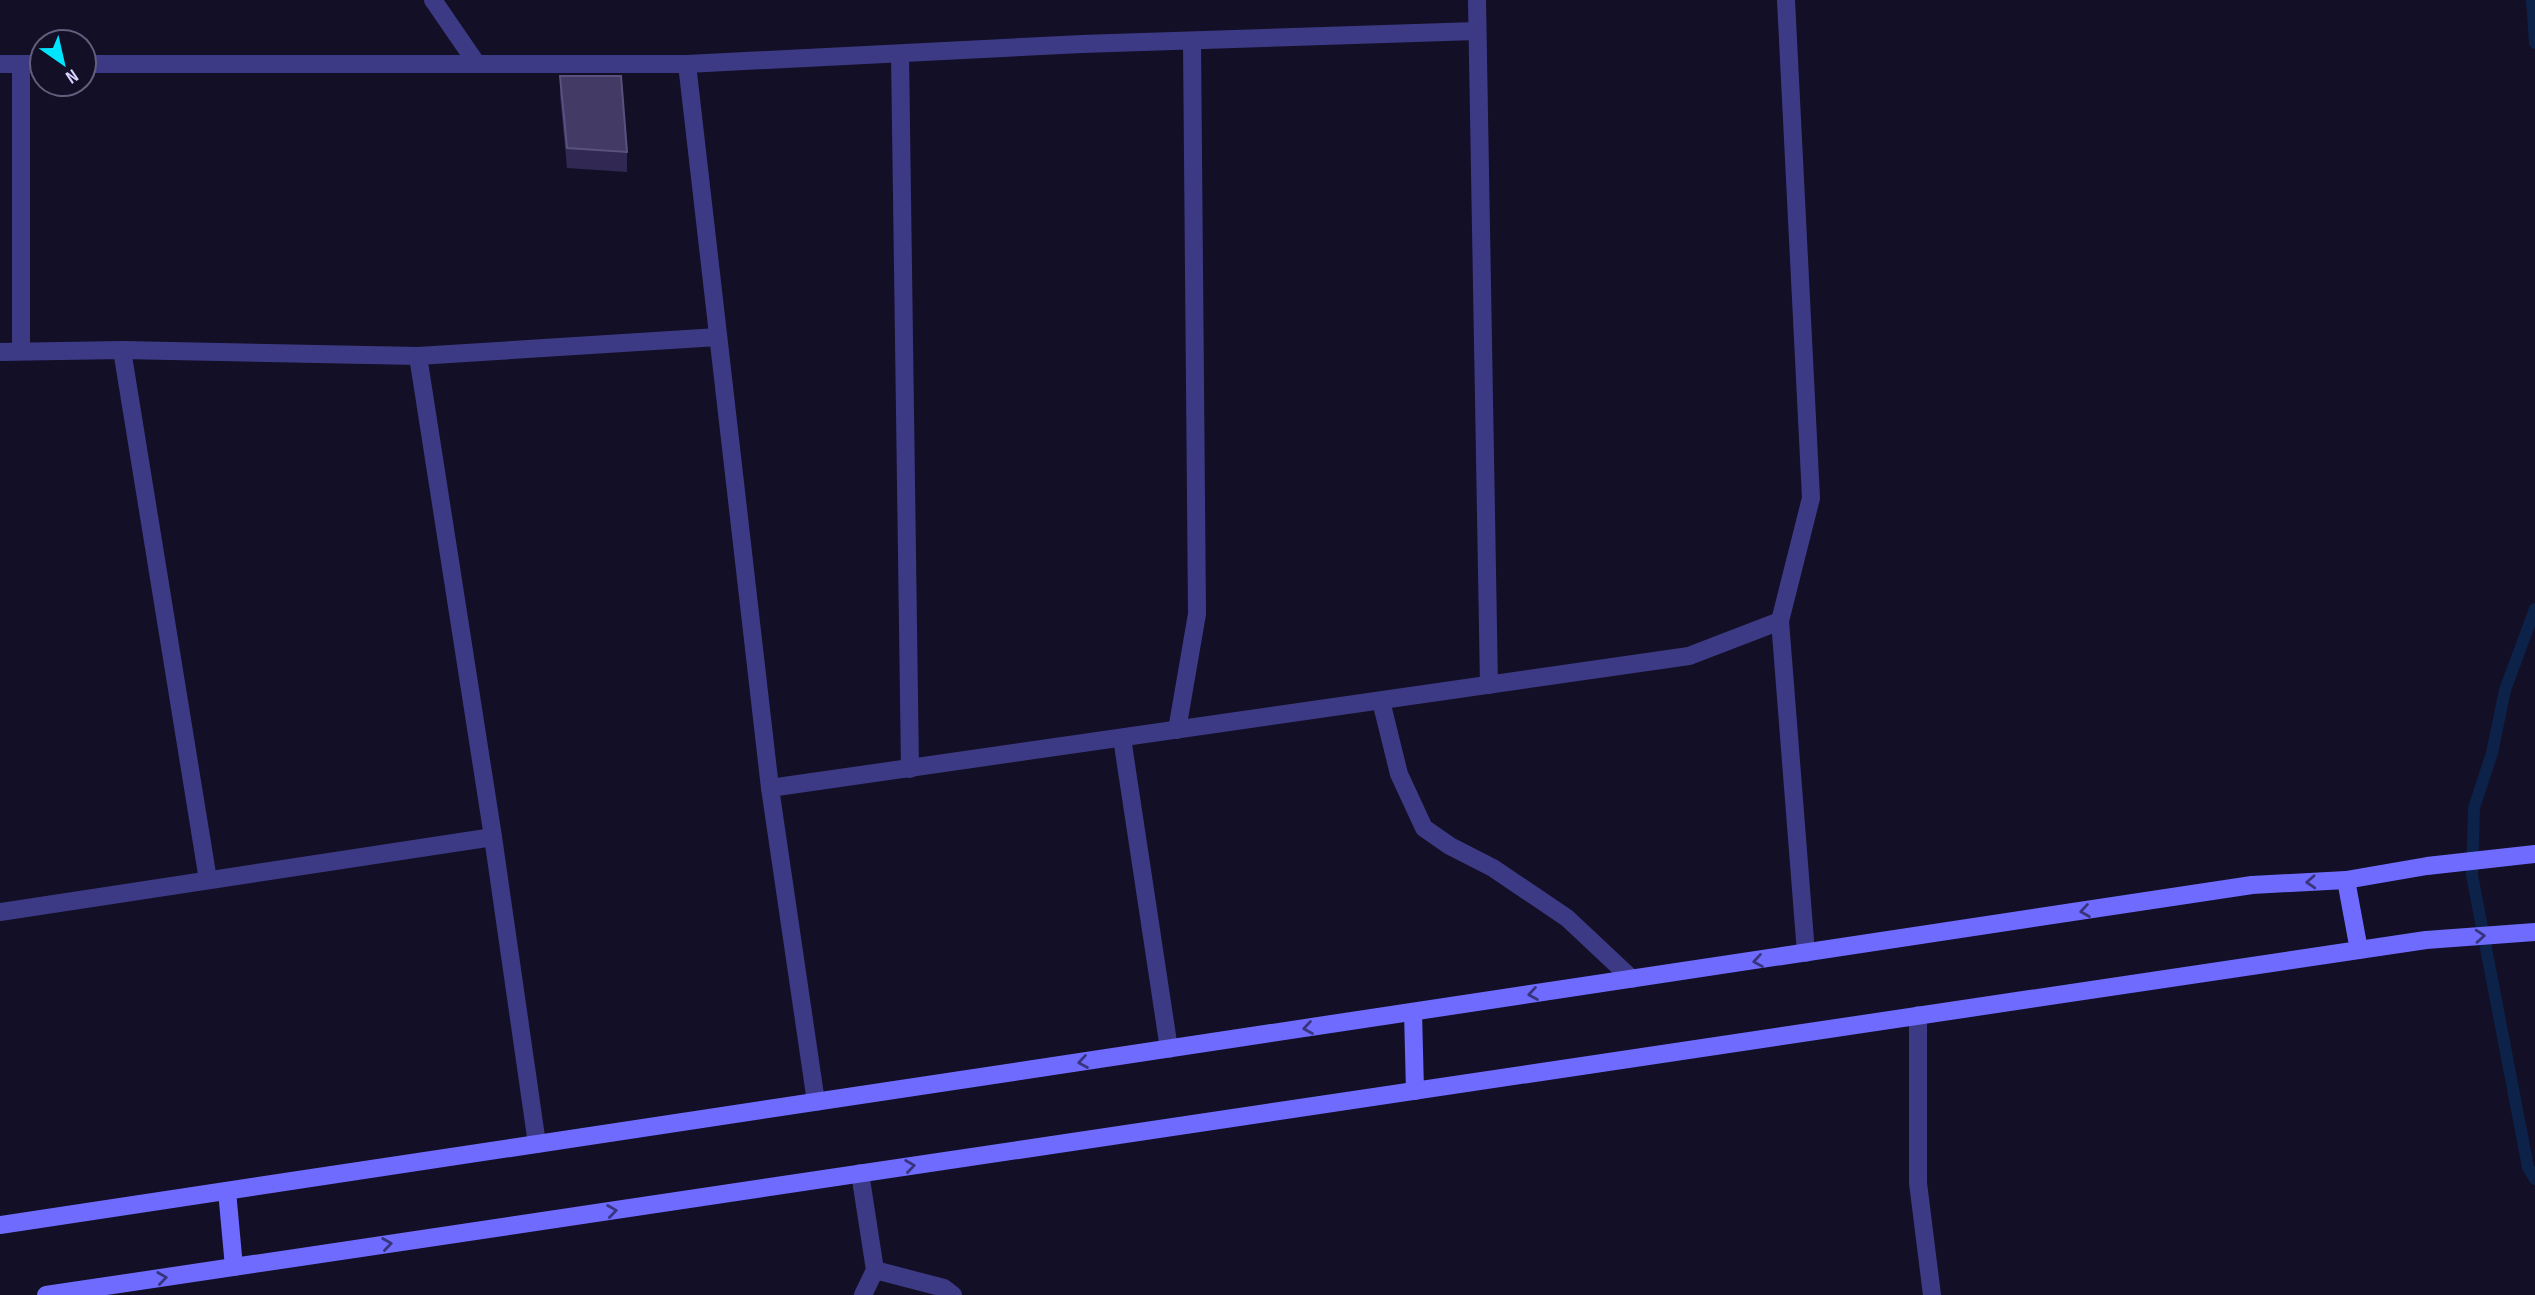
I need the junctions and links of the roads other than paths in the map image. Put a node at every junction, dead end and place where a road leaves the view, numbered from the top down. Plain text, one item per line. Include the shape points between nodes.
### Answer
1 (433, 0) edge
2 (1477, 0) edge
3 (1786, 0) edge
4 (1476, 32) junction
5 (1192, 41) junction
6 (900, 54) junction
7 (0, 64) edge
8 (20, 64) junction
9 (28, 64) edge
10 (98, 64) edge
11 (477, 64) junction
12 (687, 64) junction
13 (718, 337) junction
14 (122, 350) junction
15 (22, 351) junction
16 (0, 352) edge
17 (418, 356) junction
18 (1780, 621) junction
19 (1489, 685) junction
20 (1381, 701) junction
21 (1177, 730) junction
22 (1122, 738) junction
23 (911, 769) junction
24 (769, 788) junction
25 (493, 837) junction
26 (2535, 854) edge
27 (208, 880) junction
28 (2346, 880) junction
29 (0, 912) edge
30 (2535, 932) edge
31 (2359, 950) junction
32 (1806, 953) junction
33 (1632, 979) junction
34 (1413, 1012) junction
35 (1918, 1015) junction
36 (1169, 1049) junction
37 (1415, 1091) junction
38 (816, 1102) junction
39 (537, 1144) junction
40 (860, 1173) junction
41 (227, 1191) junction
42 (0, 1225) edge
43 (234, 1267) junction
44 (875, 1270) junction
45 (46, 1295) edge
46 (863, 1295) edge
47 (953, 1295) edge
48 (1932, 1295) edge

1 - 11 street
2 - 4 street
3 - 18 street via 1811,498
4 - 5 street
4 - 19 street
5 - 6 street
5 - 21 street via 1197,614
6 - 12 street
6 - 23 street
7 - 8 street
8 - 9 street
8 - 15 street
10 - 11 street
11 - 12 street
12 - 13 street
13 - 17 street
13 - 24 street
14 - 15 street
14 - 17 street
14 - 27 street
15 - 16 street
17 - 25 street
18 - 19 street via 1689,656
18 - 32 street
19 - 20 street
20 - 21 street
20 - 33 street via 1399,774 1424,828 1567,918
21 - 22 street
22 - 23 street
22 - 36 street
23 - 24 street
24 - 38 street
25 - 27 street
25 - 39 street
26 - 28 street
27 - 29 street
28 - 31 street
28 -> 32 street via 2252,885
31 -> 30 street
31 - 35 street
32 -> 33 street
33 -> 34 street
34 -> 36 street
34 - 37 street
35 - 37 street
35 - 48 street via 1918,1183
36 -> 38 street
40 -> 37 street
38 - 39 street
39 - 41 street
43 -> 40 street
40 - 44 street
41 - 42 street
41 - 43 street
45 -> 43 street
44 - 46 street
44 - 47 street via 944,1287

